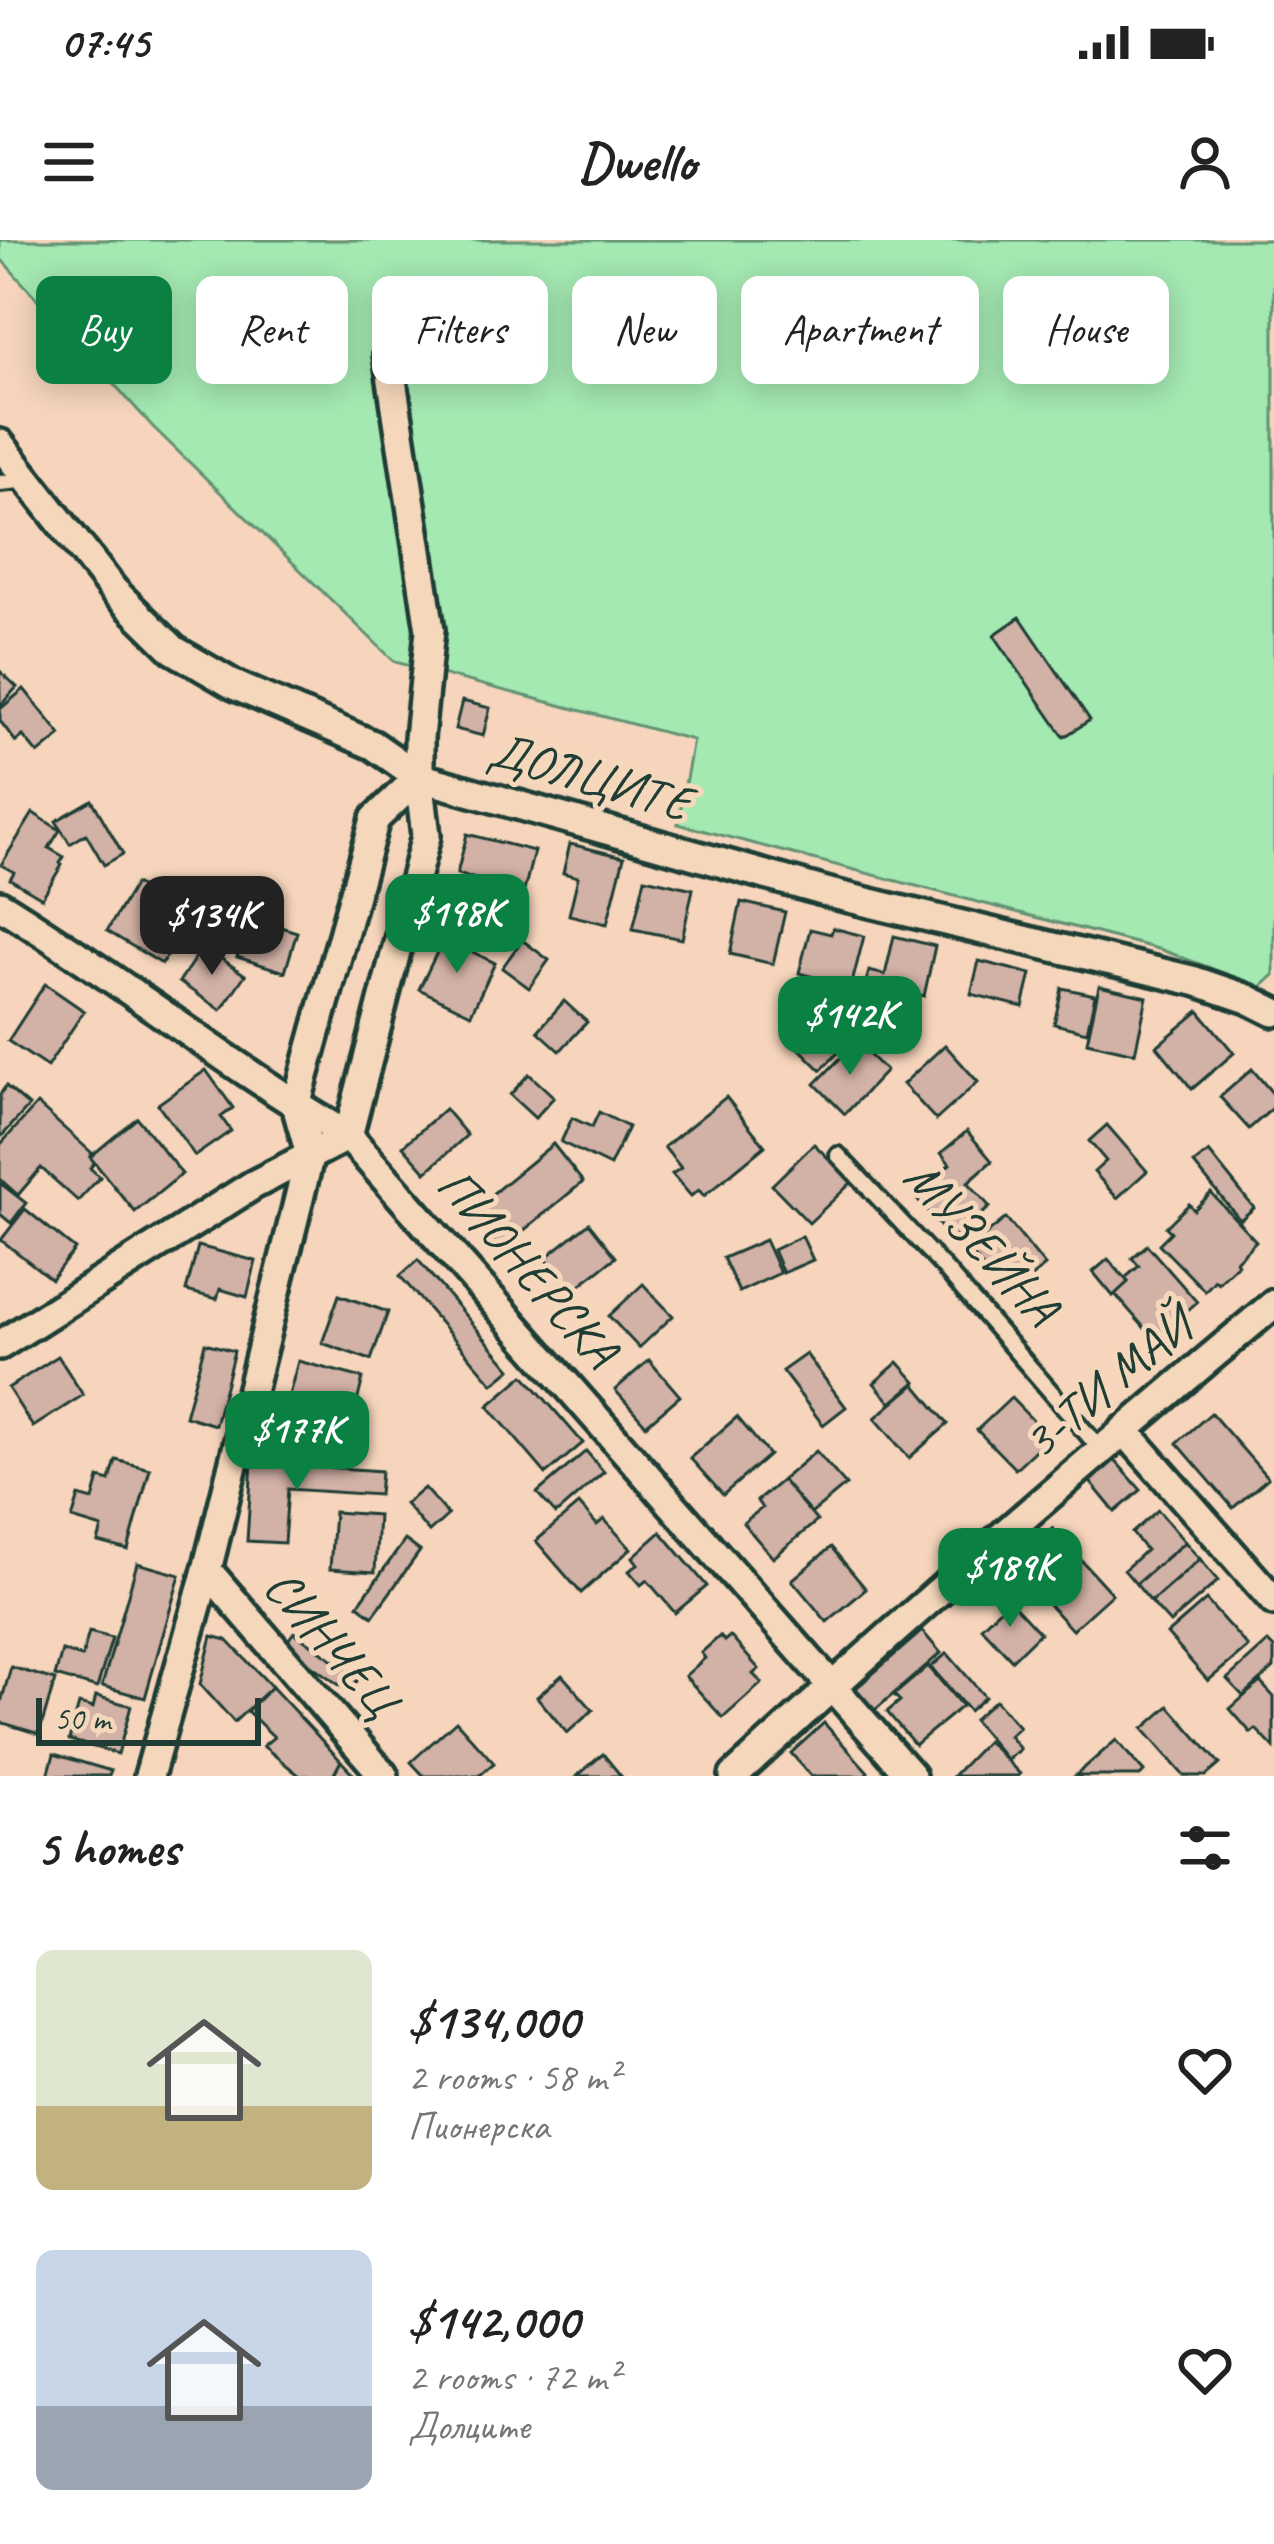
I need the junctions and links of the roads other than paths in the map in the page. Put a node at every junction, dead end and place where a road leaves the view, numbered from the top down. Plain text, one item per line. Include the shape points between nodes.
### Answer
1 (393, 384) edge
2 (0, 444) edge
3 (29, 480) junction
4 (0, 483) edge
5 (418, 777) junction
6 (0, 904) edge
7 (1270, 1009) edge
8 (296, 1105) junction
9 (348, 1136) junction
10 (310, 1154) junction
11 (838, 1155) dead end
12 (1274, 1304) edge
13 (0, 1346) edge
14 (1124, 1430) junction
15 (1101, 1450) junction
16 (208, 1570) junction
17 (1274, 1601) edge
18 (832, 1685) junction
19 (148, 1776) edge
20 (384, 1776) edge
21 (734, 1776) edge
22 (911, 1776) edge

1 - 5 street via 430,630
2 - 3 street, ДОЛЦИТЕ
3 - 4 lane
3 - 5 street, ДОЛЦИТЕ via 114,591 174,650 234,686 373,745
5 - 7 street, ДОЛЦИТЕ via 833,894 1195,981
5 - 8 street via 375,819
5 - 9 street via 427,836
6 - 8 street, ПИОНЕРСКА
8 - 9 street, ПИОНЕРСКА
8 - 10 street
9 - 10 street
9 - 18 street, ПИОНЕРСКА
10 - 13 street
10 - 16 street
11 - 15 lane, МУЗЕЙНА
12 - 14 street, 3-ТИ МАЙ
14 - 15 street, 3-ТИ МАЙ
14 - 17 street
15 - 18 street, 3-ТИ МАЙ
16 - 19 street
16 - 20 street, СИНЧЕЦ
18 - 21 street, 3-ТИ МАЙ
18 - 22 street, ПИОНЕРСКА

